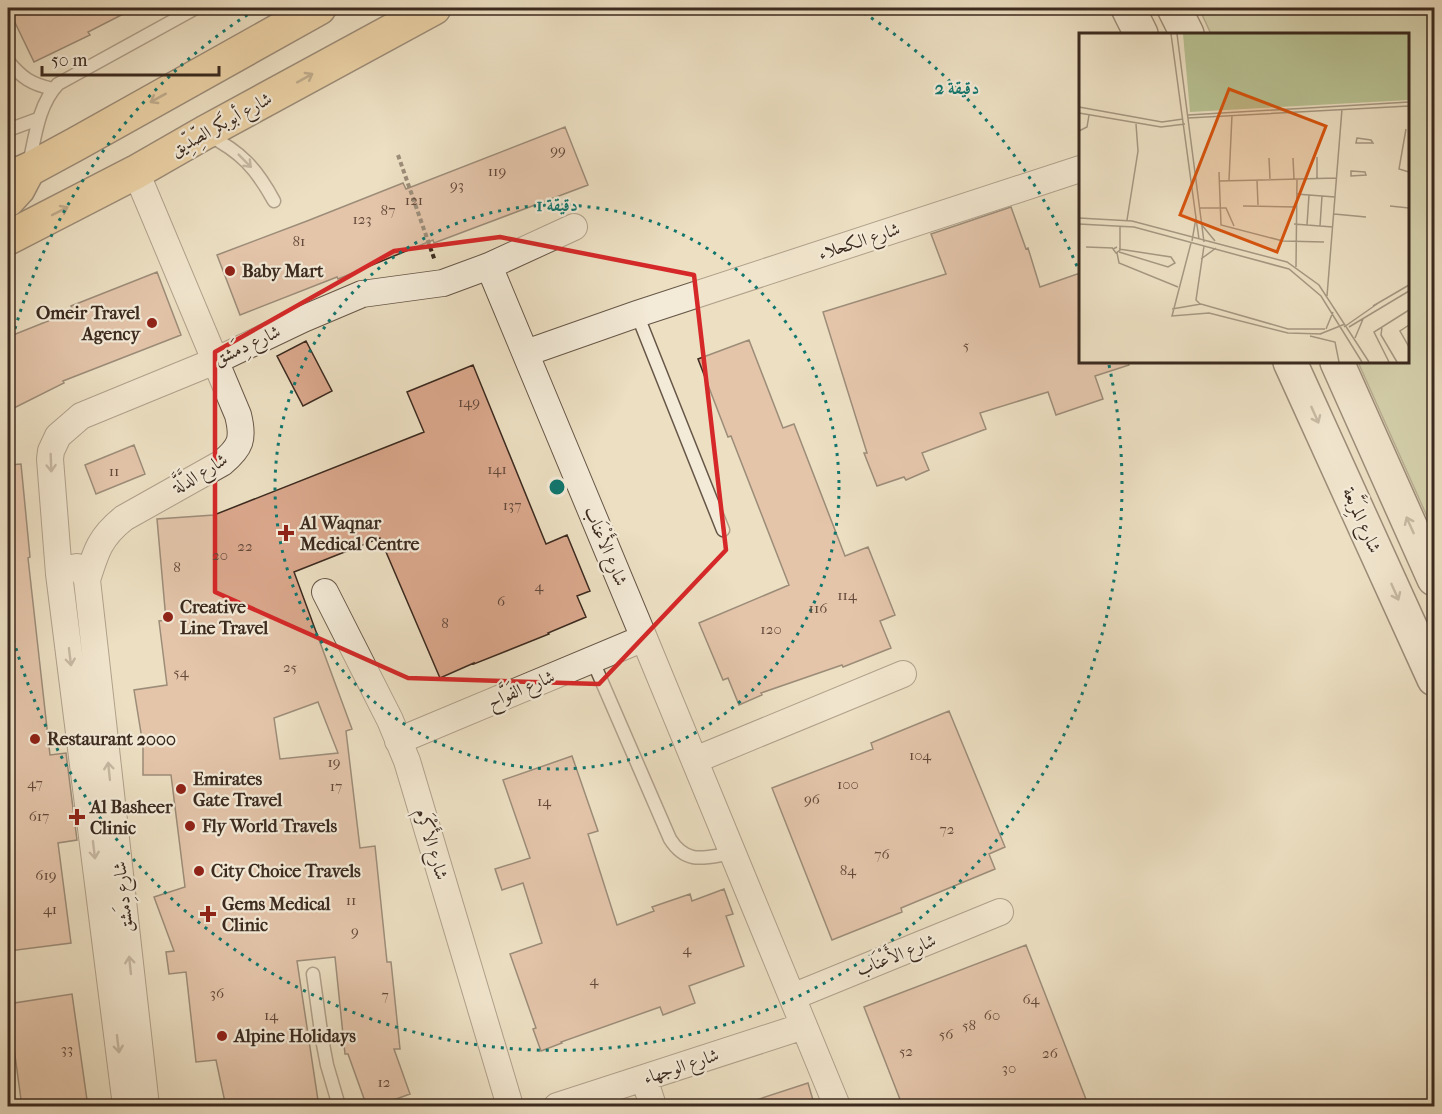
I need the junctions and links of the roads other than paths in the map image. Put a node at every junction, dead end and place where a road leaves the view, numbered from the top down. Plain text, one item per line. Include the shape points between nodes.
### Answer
1 (196, 8) edge
2 (434, 8) edge
3 (1128, 8) edge
4 (1174, 8) edge
5 (315, 9) edge
6 (1140, 33) edge
7 (1186, 33) edge
8 (8, 61) edge
9 (53, 89) junction
10 (38, 119) junction
11 (8, 130) edge
12 (204, 133) junction
13 (1079, 169) edge
14 (136, 172) junction
15 (18, 174) edge
16 (8, 200) edge
17 (274, 201) dead end
18 (574, 227) dead end
19 (8, 237) edge
20 (489, 267) junction
21 (637, 314) junction
22 (526, 353) junction
23 (215, 361) junction
24 (1290, 363) edge
25 (1337, 363) edge
26 (723, 530) dead end
27 (59, 574) junction
28 (1434, 579) edge
29 (87, 580) junction
30 (325, 592) dead end
31 (644, 638) junction
32 (592, 659) junction
33 (903, 674) dead end
34 (1434, 679) edge
35 (398, 741) junction
36 (694, 760) junction
37 (733, 854) junction
38 (1000, 912) dead end
39 (314, 974) dead end
40 (792, 997) junction
41 (804, 1026) junction
42 (644, 1078) junction
43 (126, 1107) edge
44 (146, 1107) edge
45 (339, 1107) edge
46 (510, 1107) edge
47 (557, 1107) edge
48 (653, 1107) edge
49 (837, 1107) edge

1 - 9 lane
12 -> 2 main road, شارع أبوبَكر الصِّدِّيق
3 - 6 street
4 - 7 street
5 -> 15 main road
8 - 9 lane via 27,81
9 - 10 lane
10 - 11 lane
10 - 15 lane
12 - 14 main road, شارع أبوبَكر الصِّدِّيق
12 -> 17 lane via 246,160
13 - 21 street, شارع الكحلاء
19 -> 14 main road, شارع أبوبَكر الصِّدِّيق
14 - 23 street, شارع الدَّلَّة
15 - 16 main road via 18,189
18 - 20 street, شارع دِمَشق
20 - 22 street, شارع الأَعْنَاب
20 - 23 street, شارع دِمَشق via 443,284 362,294
21 - 22 street, شارع الكحلاء
21 - 26 lane
22 - 31 street, شارع الأَعْنَاب
23 -> 27 street, شارع دِمَشق via 81,416 58,436 50,459
23 - 29 street, شارع الدَّلَّة via 238,415 239,444 222,463 111,528 100,542
24 -> 34 street, شارع المِرَبَّعة
28 -> 25 street
27 - 29 street via 77,567
27 -> 43 street, شارع دِمَشق
44 -> 29 street, شارع دِمَشق
30 - 35 street, شارع الأَكْرَم
31 - 32 street, شارع الفَوَّاح
31 - 36 street, شارع الأَعْنَاب
32 - 35 street, شارع الفَوَّاح
32 - 37 lane via 676,849 701,858
33 - 36 street
35 - 46 street, شارع الأَكْرَم via 414,783
36 - 37 street, شارع الأَعْنَاب
37 - 40 street, شارع الأَعْنَاب
38 - 40 street, شارع الأَعْنَاب
39 - 45 lane via 322,1039
40 - 41 street, شارع الأَعْنَاب
41 - 42 street, شارع الوجهاء
41 - 49 street, شارع الأَعْنَاب
42 - 47 street, شارع الوجهاء
42 - 48 street

